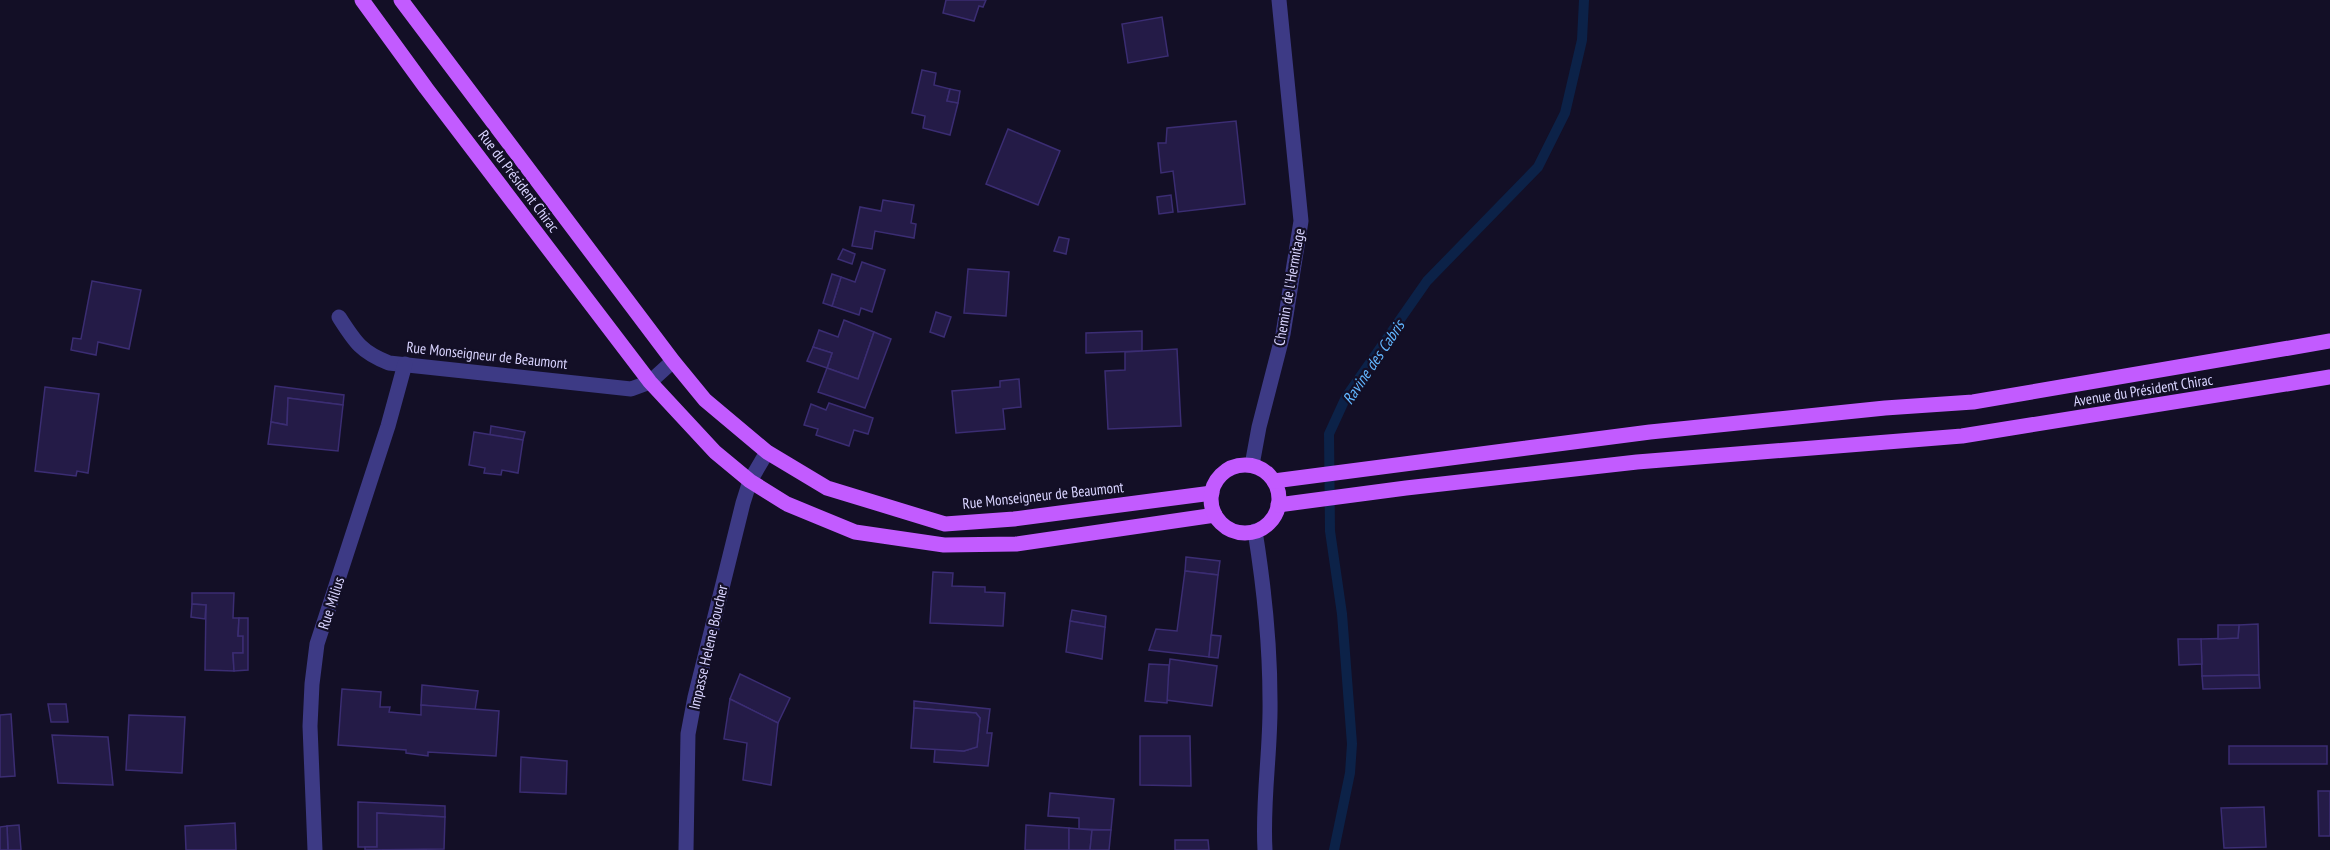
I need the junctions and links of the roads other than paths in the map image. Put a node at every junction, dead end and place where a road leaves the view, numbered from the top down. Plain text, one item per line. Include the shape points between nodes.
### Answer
1 (362, 0) edge
2 (401, 0) edge
3 (1279, 0) edge
4 (339, 317) dead end
5 (2330, 341) edge
6 (674, 361) junction
7 (405, 364) junction
8 (2330, 377) edge
9 (650, 382) junction
10 (767, 452) junction
11 (1252, 465) junction
12 (750, 481) junction
13 (1274, 481) junction
14 (1212, 493) junction
15 (1278, 505) junction
16 (1215, 515) junction
17 (1255, 531) junction
18 (315, 850) edge
19 (686, 850) edge
20 (1265, 850) edge

1 - 9 main road, Rue du Président Chirac
2 - 6 main road, Rue du Président Chirac
3 - 11 street, Chemin de l'Hermitage via 1301,221 1283,334
4 - 7 street, Rue Monseigneur de Beaumont via 365,351 389,363
5 - 13 main road, Avenue du Président Chirac via 1973,402 1650,432
6 - 9 street, Rue Monseigneur de Beaumont
6 - 10 main road, Rue Monseigneur de Beaumont via 705,400
7 - 9 street, Rue Monseigneur de Beaumont via 631,389
7 - 18 street, Rue Milius via 317,644 310,726
8 - 15 main road, Avenue du Président Chirac via 1962,436 1637,462
9 - 12 main road via 715,452
10 - 12 street, Impasse Helene Boucher
10 - 14 main road, Rue Monseigneur de Beaumont via 827,488 945,524
11 - 13 main road
11 - 14 main road via 1221,474
12 - 16 main road via 787,504 855,532 944,545 1016,544
12 - 19 street, Impasse Helene Boucher via 688,734
13 - 15 main road
14 - 16 main road
15 - 17 main road via 1273,518
16 - 17 main road via 1232,530
17 - 20 street via 1266,600 1270,701 1263,816

